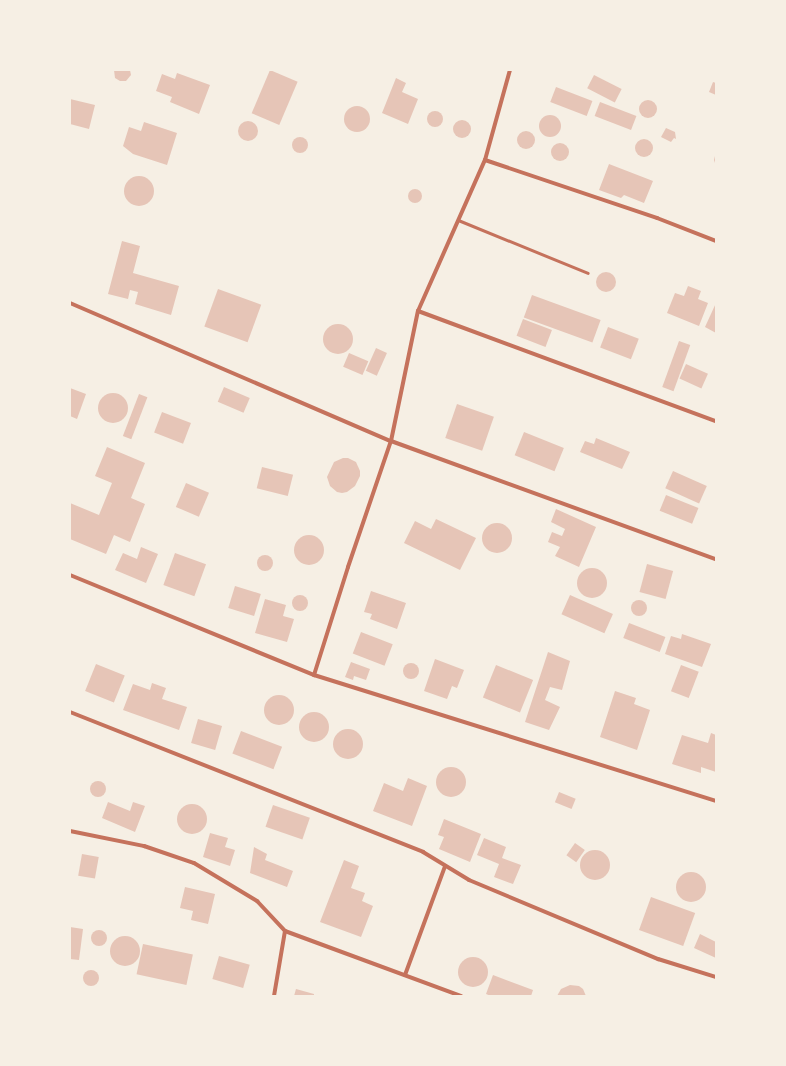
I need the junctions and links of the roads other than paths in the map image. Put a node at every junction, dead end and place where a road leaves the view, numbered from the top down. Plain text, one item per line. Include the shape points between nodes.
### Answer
1 (510, 70) edge
2 (485, 160) junction
3 (458, 220) junction
4 (716, 241) edge
5 (588, 273) dead end
6 (70, 303) edge
7 (418, 311) junction
8 (716, 421) edge
9 (392, 441) junction
10 (716, 559) edge
11 (70, 575) edge
12 (314, 675) junction
13 (70, 712) edge
14 (716, 801) edge
15 (70, 831) edge
16 (445, 866) junction
17 (285, 931) junction
18 (405, 975) junction
19 (716, 977) edge
20 (274, 996) edge
21 (461, 996) edge

1 - 2 street
2 - 3 street
2 - 4 street via 657,218
3 - 5 lane
3 - 7 street
6 - 9 street
7 - 8 street
7 - 9 street
9 - 10 street
9 - 12 street via 348,566
11 - 12 street
12 - 14 street
13 - 16 street via 423,852
15 - 17 street via 144,846 194,863 257,901
16 - 18 street
16 - 19 street via 469,880 636,950
17 - 18 street
17 - 20 street
18 - 21 street

